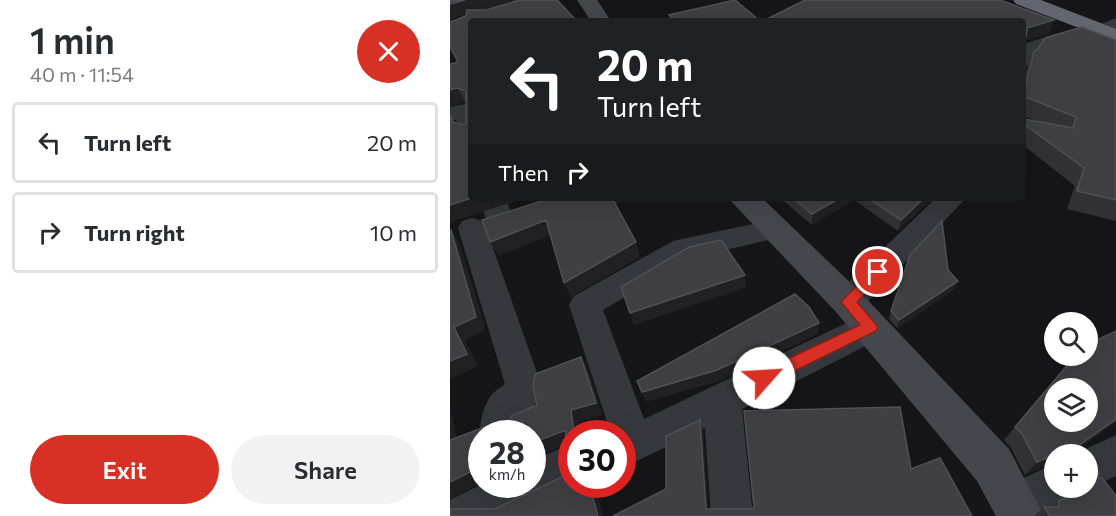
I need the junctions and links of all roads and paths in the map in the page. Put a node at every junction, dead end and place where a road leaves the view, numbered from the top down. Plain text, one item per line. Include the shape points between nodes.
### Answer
1 (587, 0) edge
2 (1023, 0) edge
3 (599, 18) edge
4 (1111, 30) edge
5 (1026, 56) edge
6 (746, 201) edge
7 (950, 201) edge
8 (487, 218) edge
9 (777, 229) junction
10 (859, 315) junction
11 (722, 399) junction
12 (501, 420) edge
13 (621, 420) edge
14 (636, 442) edge
15 (1116, 455) edge
16 (1098, 464) edge
17 (1044, 491) edge
18 (496, 498) edge
19 (1017, 510) edge
20 (462, 516) edge
21 (732, 516) edge

1 - 3 main road
2 - 4 highway
4 - 5 street via 1069,36 1029,49
6 - 9 main road
7 - 10 street
8 - 12 street via 525,390 504,407
9 - 10 main road
9 - 13 street via 683,249 585,305
10 - 11 street
10 - 19 main road via 993,465
11 - 14 street
11 - 21 street
15 - 16 street
17 - 19 street
18 - 20 street

